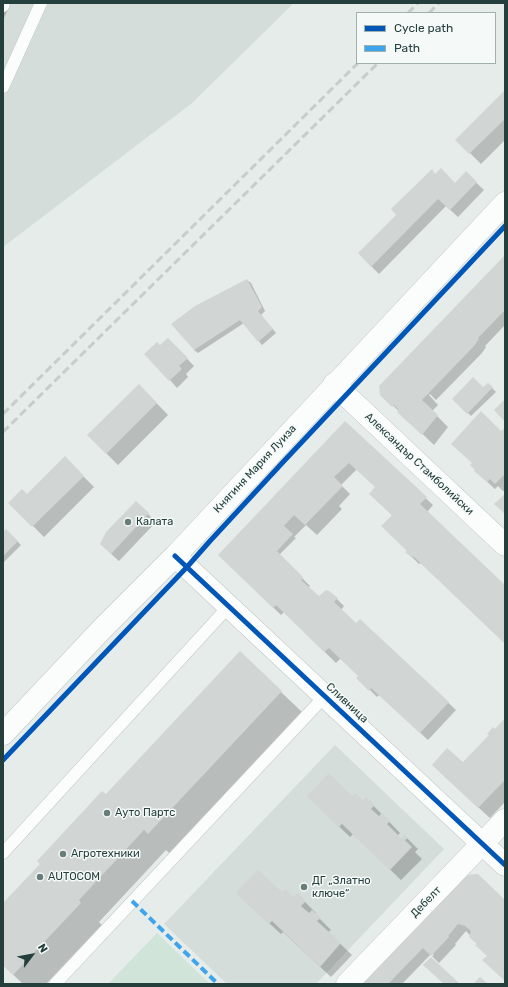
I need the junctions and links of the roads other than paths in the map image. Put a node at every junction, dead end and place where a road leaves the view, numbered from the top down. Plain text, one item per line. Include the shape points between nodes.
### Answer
1 (4, 3) edge
2 (41, 3) edge
3 (3, 6) edge
4 (3, 87) edge
5 (505, 203) edge
6 (334, 384) junction
7 (505, 545) edge
8 (175, 556) junction
9 (229, 606) junction
10 (325, 696) junction
11 (3, 734) edge
12 (505, 820) edge
13 (483, 843) junction
14 (3, 853) edge
15 (505, 865) edge
16 (55, 984) edge
17 (348, 984) edge

1 - 3 lane
2 - 4 lane
5 - 6 street, Княгиня Мария Луиза
6 - 7 street, Александър Стамболийски
6 - 8 street, Княгиня Мария Луиза
8 - 9 street, Сливница
8 - 11 street, Княгиня Мария Луиза
9 - 10 street, Сливница
9 - 14 lane
10 - 13 street, Сливница
10 - 16 lane
12 - 13 street, Дебелт
13 - 15 street, Сливница
13 - 17 street, Дебелт

